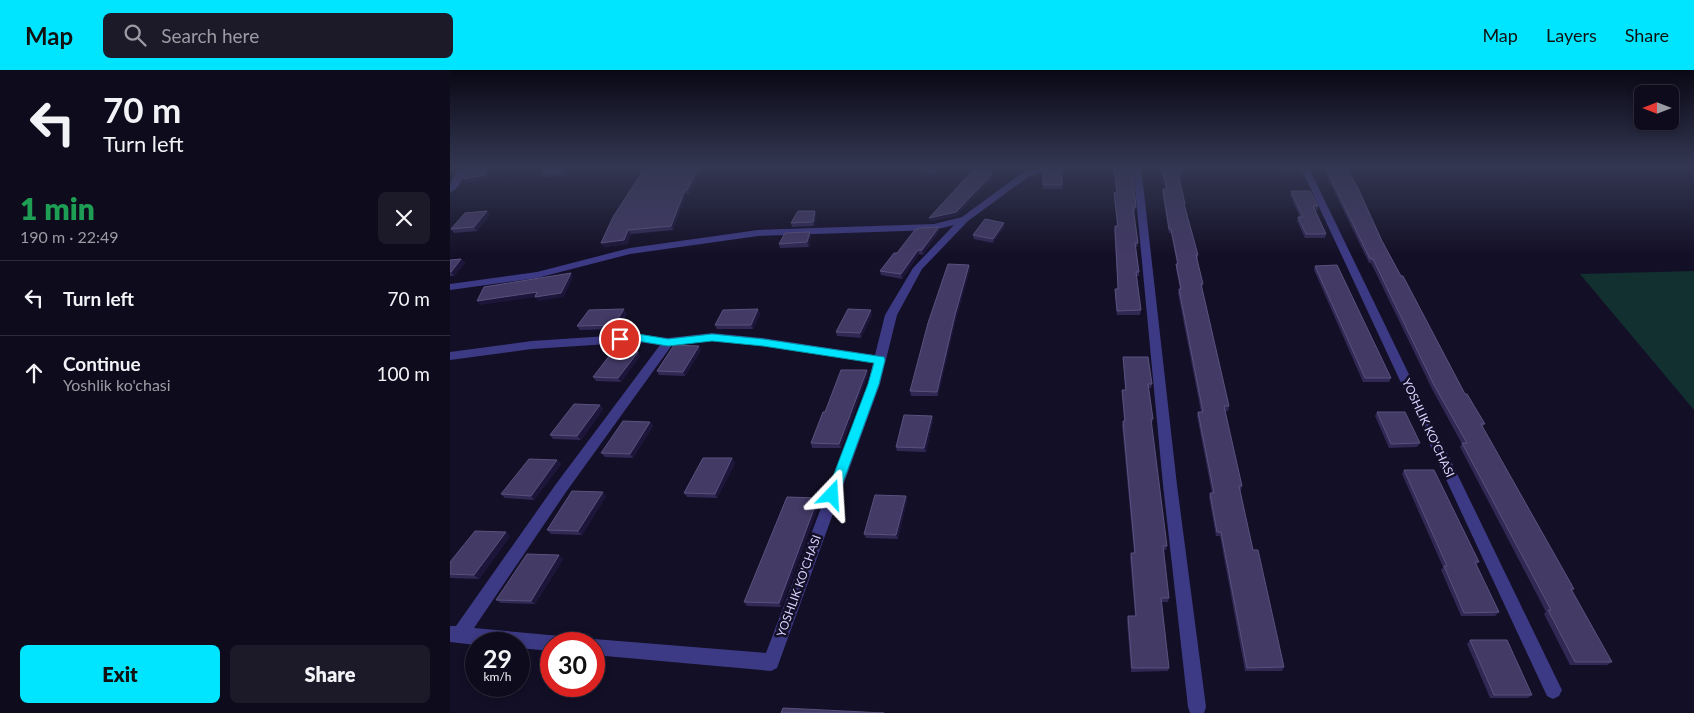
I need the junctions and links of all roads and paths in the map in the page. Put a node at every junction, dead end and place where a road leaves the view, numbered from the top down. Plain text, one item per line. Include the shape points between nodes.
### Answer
1 (996, 196) edge
2 (1140, 196) edge
3 (1318, 196) edge
4 (965, 219) junction
5 (450, 287) edge
6 (668, 342) junction
7 (450, 356) edge
8 (880, 360) junction
9 (455, 635) edge
10 (540, 642) edge
11 (605, 648) edge
12 (1553, 690) dead end
13 (1198, 707) dead end

1 - 4 street, YOSHLIK KO'CHASI
2 - 13 street via 1170,485
3 - 12 street, YOSHLIK KO'CHASI
4 - 5 street, YOSHLIK KO'CHASI via 934,227 758,233 630,250 537,275
4 - 8 street, YOSHLIK KO'CHASI via 918,268 891,315
6 - 7 street via 638,338
6 - 8 street via 712,337
6 - 9 street
8 - 11 street, YOSHLIK KO'CHASI via 874,384 771,662
9 - 10 street

